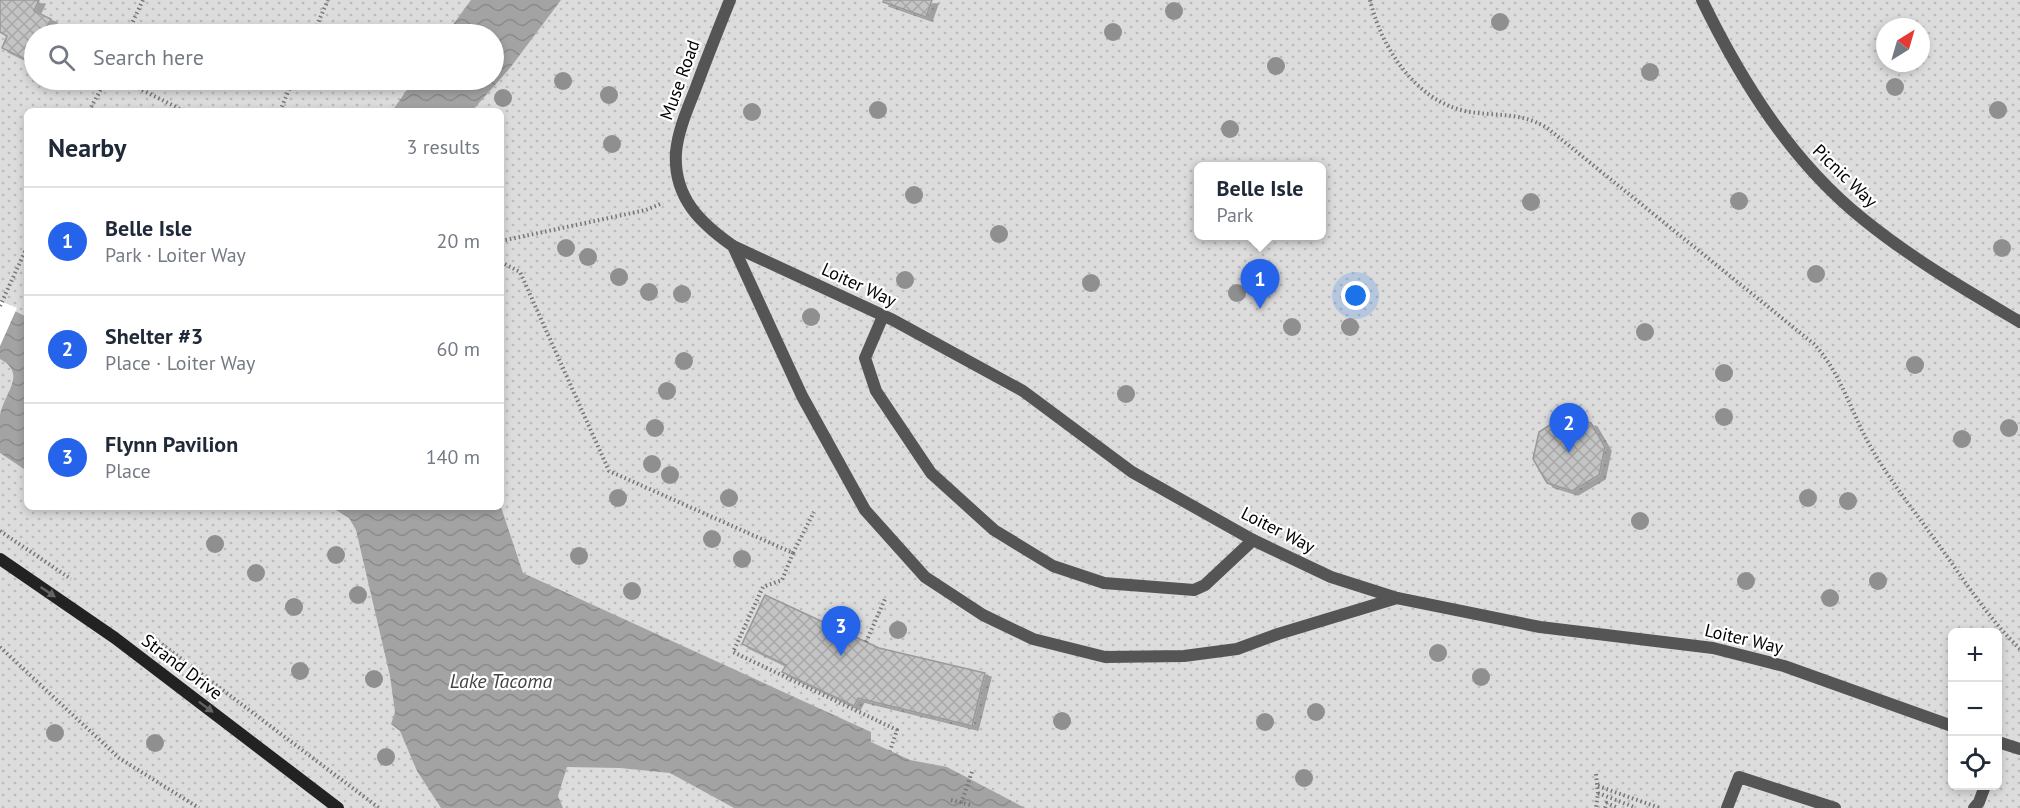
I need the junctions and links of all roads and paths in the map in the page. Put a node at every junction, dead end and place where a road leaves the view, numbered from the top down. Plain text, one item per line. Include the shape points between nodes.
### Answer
1 (143, 0) edge
2 (328, 0) edge
3 (730, 0) edge
4 (1370, 0) edge
5 (1702, 0) edge
6 (132, 24) edge
7 (317, 24) edge
8 (101, 90) edge
9 (142, 90) edge
10 (289, 90) edge
11 (91, 108) edge
12 (178, 108) edge
13 (281, 108) edge
14 (678, 174) joint
15 (663, 203) dead end
16 (504, 240) edge
17 (734, 246) junction
18 (24, 254) edge
19 (504, 264) edge
20 (0, 306) edge
21 (883, 316) junction
22 (2020, 322) edge
23 (814, 512) dead end
24 (1253, 540) junction
25 (793, 554) junction
26 (0, 559) edge
27 (1397, 598) junction
28 (885, 599) dead end
29 (866, 642) dead end
30 (0, 647) edge
31 (2020, 649) edge
32 (1948, 724) edge
33 (2002, 746) edge
34 (2020, 749) edge
35 (890, 751) dead end
36 (972, 772) dead end
37 (1596, 774) dead end
38 (1598, 786) junction
39 (1984, 790) edge
40 (1598, 793) junction
41 (951, 800) dead end
42 (961, 802) junction
43 (971, 805) dead end
44 (199, 808) edge
45 (338, 808) edge
46 (1596, 808) edge
47 (1605, 808) edge
48 (1618, 808) edge
49 (1634, 808) edge
50 (1660, 808) edge
51 (1727, 808) edge
52 (1835, 808) edge
53 (1974, 808) edge

1 - 6 path
2 - 7 path
3 - 14 street, Muse Road via 681,127 676,152
4 - 31 path via 1395,57 1424,91 1451,107 1522,116 1546,127 1814,344 1833,369 1884,469 1997,625
5 - 22 street, Picnic Way via 1768,118 1827,186 1862,219 1923,264
8 - 11 path
9 - 12 path
10 - 13 path
14 - 17 street, Loiter Way via 695,214
15 - 16 path
17 - 21 street, Loiter Way
17 - 27 street via 802,396 865,510 925,577 983,615 1033,639 1105,657 1184,656 1237,649
18 - 20 path
19 - 25 path via 520,272 609,471
21 - 24 street, Loiter Way via 1023,391 1132,472
21 - 24 street via 865,358 876,391 931,473 994,531 1053,566 1104,583 1194,590 1205,585
23 - 25 path
24 - 27 street, Loiter Way via 1331,577
25 - 35 path via 782,580 763,587 732,652 897,730
26 -> 45 street, Strand Drive via 115,638
27 - 32 street, Loiter Way via 1540,627 1713,648 1785,666
28 - 29 path
30 - 44 path via 119,758
33 - 34 street
36 - 42 path
37 - 38 path
38 - 40 path
38 - 50 path
39 - 53 street
40 - 46 path
40 - 49 path
41 - 42 path
42 - 43 path
47 - 48 path via 1606,803
51 - 52 street via 1739,777

